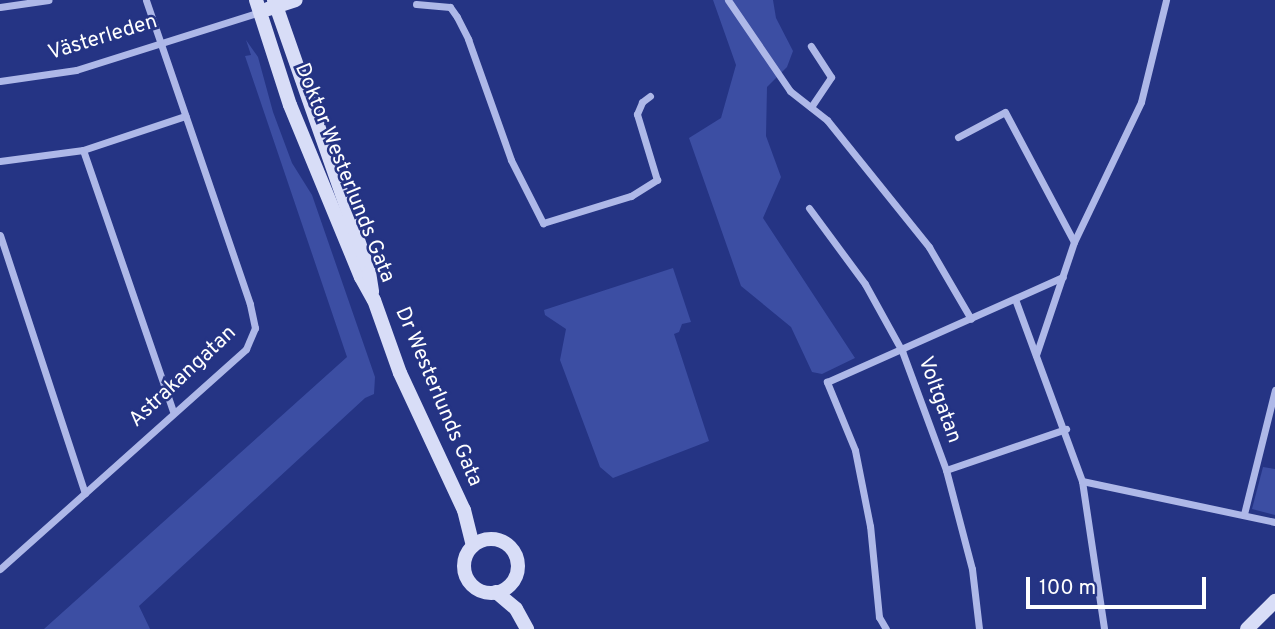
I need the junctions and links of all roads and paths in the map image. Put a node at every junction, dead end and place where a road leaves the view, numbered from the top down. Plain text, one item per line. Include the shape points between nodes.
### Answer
1 (48, 0) edge
2 (146, 0) edge
3 (296, 0) edge
4 (728, 0) edge
5 (1166, 0) edge
6 (275, 3) edge
7 (416, 4) dead end
8 (258, 6) edge
9 (0, 7) edge
10 (160, 43) junction
11 (811, 46) dead end
12 (0, 81) edge
13 (650, 96) dead end
14 (811, 107) junction
15 (185, 116) junction
16 (958, 138) dead end
17 (83, 150) junction
18 (0, 161) edge
19 (809, 208) dead end
20 (0, 235) edge
21 (1074, 242) junction
22 (1063, 277) junction
23 (1015, 299) junction
24 (374, 300) junction
25 (971, 319) junction
26 (902, 351) junction
27 (1036, 355) junction
28 (1275, 390) edge
29 (173, 411) junction
30 (1066, 429) junction
31 (946, 470) junction
32 (1082, 481) junction
33 (86, 493) junction
34 (464, 510) junction
35 (1244, 514) junction
36 (1275, 522) edge
37 (486, 539) junction
38 (473, 546) junction
39 (0, 569) edge
40 (513, 582) junction
41 (496, 592) junction
42 (1275, 601) edge
43 (516, 609) junction
44 (527, 629) edge
45 (886, 629) edge
46 (979, 629) edge
47 (1104, 629) edge
48 (1247, 629) edge

1 - 9 street
2 - 10 street, Astrakangatan
3 - 6 main road, Västerleden
4 - 14 street via 790,91
5 - 21 street via 1141,102
6 - 8 main road, Västerleden
6 - 24 main road, Doktor Westerlunds Gata via 369,272
7 - 13 street via 450,7 457,18 511,160 543,223 631,196 657,180 637,114
8 - 10 street, Västerleden
8 - 24 main road, Doktor Westerlunds Gata via 290,104
10 - 12 street, Västerleden via 76,70
10 - 15 street, Astrakangatan
11 - 14 street via 831,77
14 - 25 street via 827,120 929,247
15 - 17 street
15 - 29 street, Astrakangatan via 255,328 246,349
16 - 21 street via 1005,112
17 - 18 street
17 - 29 street
19 - 26 street, Voltgatan via 865,284
20 - 33 street
21 - 22 street
22 - 23 street
22 - 27 street
23 - 25 street
23 - 27 street
24 - 34 main road, Dr Westerlunds Gata via 400,373
25 - 26 street
26 - 31 street, Voltgatan
26 - 45 street via 827,382 855,450 870,526 879,617
27 - 30 street
28 - 35 street
29 - 33 street, Astrakangatan
30 - 31 street
30 - 32 street
31 - 46 street, Voltgatan via 972,569
32 - 35 street
32 - 47 street
33 - 39 street, Astrakangatan
34 - 37 main road, Dr Westerlunds Gata
34 - 38 main road, Dr Westerlunds Gata
35 - 36 street
37 - 38 main road
37 - 40 main road, Dr Westerlunds Gata via 501,541 515,554 518,570
38 - 41 main road, Dr Westerlunds Gata via 466,555 466,575 482,591
40 - 41 main road
40 - 43 main road, Dr Westerlunds Gata
41 - 43 main road, Dr Westerlunds Gata
42 - 48 main road
43 - 44 main road, Dr Westerlunds Gata

